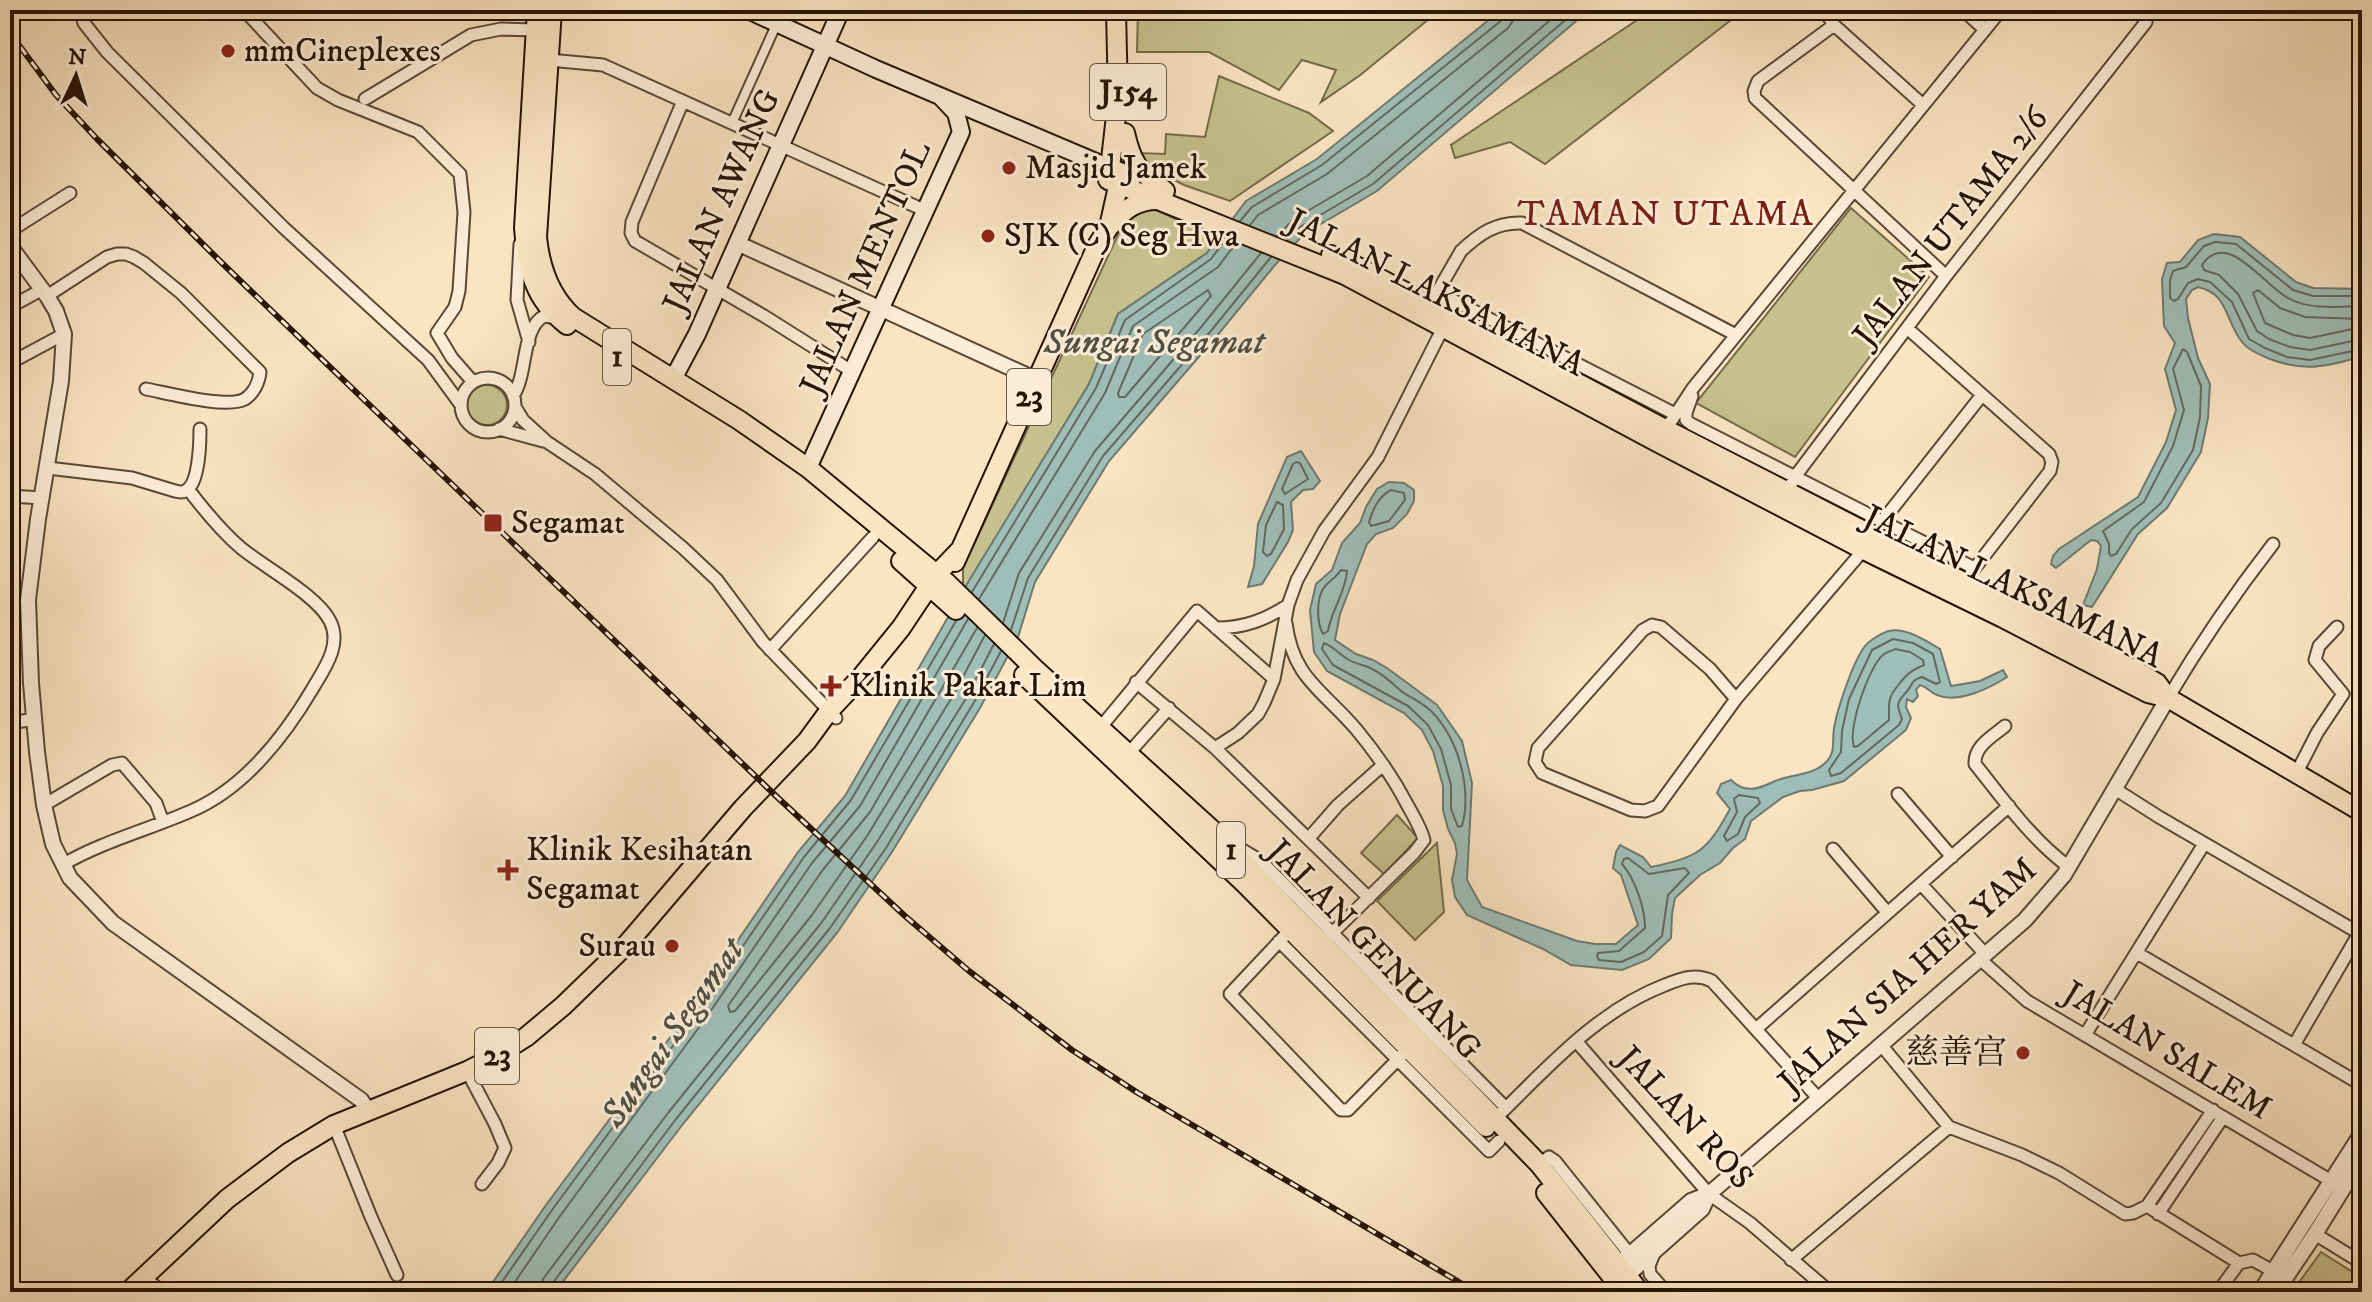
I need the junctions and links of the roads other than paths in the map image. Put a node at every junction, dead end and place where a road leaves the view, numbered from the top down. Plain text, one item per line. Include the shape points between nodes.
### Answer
1 (80, 10) edge
2 (244, 10) edge
3 (537, 10) edge
4 (552, 10) edge
5 (748, 10) edge
6 (841, 10) edge
7 (1116, 10) edge
8 (1127, 10) edge
9 (1824, 10) edge
10 (1963, 10) edge
11 (2001, 10) edge
12 (2148, 10) edge
13 (777, 23) junction
14 (1834, 25) junction
15 (536, 30) junction
16 (1985, 30) junction
17 (824, 46) junction
18 (549, 60) junction
19 (940, 96) junction
20 (365, 99) dead end
21 (683, 101) junction
22 (1922, 104) junction
23 (732, 123) junction
24 (961, 132) junction
25 (1125, 133) junction
26 (780, 145) junction
27 (1115, 176) junction
28 (1854, 191) junction
29 (70, 193) dead end
30 (1161, 196) junction
31 (926, 211) junction
32 (524, 228) junction
33 (10, 231) edge
34 (1104, 236) junction
35 (737, 243) junction
36 (10, 246) edge
37 (1946, 276) junction
38 (716, 289) junction
39 (45, 293) junction
40 (1430, 305) junction
41 (10, 307) edge
42 (881, 309) junction
43 (1450, 315) junction
44 (558, 318) junction
45 (1907, 328) junction
46 (64, 334) junction
47 (1736, 335) junction
48 (529, 342) junction
49 (10, 363) edge
50 (524, 366) junction
51 (853, 372) junction
52 (673, 379) junction
53 (1037, 380) junction
54 (473, 382) junction
55 (502, 382) junction
56 (1693, 388) junction
57 (146, 389) dead end
58 (1982, 395) junction
59 (514, 402) junction
60 (461, 405) junction
61 (1666, 428) junction
62 (200, 429) dead end
63 (499, 429) junction
64 (547, 442) junction
65 (48, 468) junction
66 (808, 468) junction
67 (188, 489) junction
68 (1788, 492) junction
69 (10, 496) edge
70 (42, 498) junction
71 (1872, 536) junction
72 (873, 537) junction
73 (2273, 544) dead end
74 (1969, 576) junction
75 (943, 589) junction
76 (1288, 605) junction
77 (1286, 620) junction
78 (2337, 627) dead end
79 (1216, 628) junction
80 (770, 650) junction
81 (1275, 675) junction
82 (1304, 675) junction
83 (1034, 676) junction
84 (1136, 682) junction
85 (2168, 698) junction
86 (1736, 699) junction
87 (1169, 708) junction
88 (833, 714) junction
89 (35, 719) junction
90 (10, 723) edge
91 (2005, 726) dead end
92 (1100, 728) junction
93 (1215, 748) junction
94 (1128, 754) junction
95 (1383, 765) junction
96 (2296, 774) junction
97 (2115, 789) junction
98 (1898, 794) dead end
99 (1170, 802) junction
100 (44, 805) junction
101 (2009, 806) junction
102 (2362, 812) edge
103 (163, 822) junction
104 (1200, 829) junction
105 (1309, 838) junction
106 (2204, 844) junction
107 (1833, 849) dead end
108 (1952, 857) junction
109 (62, 865) junction
110 (2069, 867) junction
111 (1921, 884) junction
112 (1369, 898) junction
113 (1887, 912) junction
114 (2360, 931) edge
115 (1284, 935) junction
116 (1327, 938) junction
117 (2137, 953) junction
118 (1983, 957) junction
119 (1756, 1029) junction
120 (2085, 1035) junction
121 (1576, 1041) junction
122 (2294, 1045) junction
123 (1882, 1046) junction
124 (1408, 1049) junction
125 (467, 1071) junction
126 (2362, 1085) edge
127 (1819, 1099) junction
128 (368, 1110) junction
129 (2218, 1113) junction
130 (1501, 1114) junction
131 (334, 1125) junction
132 (1949, 1127) junction
133 (2362, 1133) edge
134 (2362, 1158) edge
135 (482, 1184) dead end
136 (2338, 1185) junction
137 (1709, 1194) junction
138 (2147, 1206) junction
139 (2158, 1214) junction
140 (2315, 1234) junction
141 (1655, 1251) junction
142 (1791, 1260) junction
143 (2239, 1263) junction
144 (2362, 1263) edge
145 (1621, 1274) edge
146 (397, 1275) dead end
147 (2280, 1275) junction
148 (143, 1277) junction
149 (128, 1292) edge
150 (163, 1292) edge
151 (1640, 1292) edge
152 (1666, 1292) edge
153 (1830, 1292) edge
154 (2218, 1292) edge
155 (2260, 1292) edge
156 (2276, 1292) edge

1 - 60 street via 107,52 283,227 428,360
2 - 54 street via 317,88 418,132 460,174 464,212 459,291 437,333
3 - 15 main road, 1
4 - 18 main road, 1
5 - 13 main road
6 - 17 main road, JALAN AWANG
7 - 27 main road, J154
8 - 25 main road, J154
9 - 14 street
10 - 16 street
11 - 16 street
12 - 37 street, JALAN UTAMA 2/6 via 2146,22
13 - 17 main road
13 - 23 street
14 - 22 street
14 - 28 street via 1758,81 1754,91 1755,98
15 - 20 street via 471,35
15 - 32 main road, 1
16 - 22 street
17 - 19 main road
17 - 26 main road, JALAN AWANG
18 - 21 street via 597,63
18 - 52 main road, 1 via 537,237 546,278 573,317
19 - 24 main road, JALAN MENTOL via 956,113
19 - 27 main road
21 - 23 street
21 - 38 street via 632,222 633,238
22 - 28 street
23 - 26 street
24 - 27 main road via 977,122 984,124
24 - 31 main road, JALAN MENTOL
25 - 27 main road, J154
25 - 30 main road via 1134,163
26 - 31 street
26 - 35 main road, JALAN AWANG
27 - 30 main road, JALAN LAKSAMANA
27 - 34 main road, 23 via 1099,225
28 - 37 street
28 - 47 street
29 - 33 street
30 - 34 main road via 1129,207
30 - 40 main road, JALAN LAKSAMANA
31 - 42 main road, JALAN MENTOL
32 - 44 main road, 1 via 533,282
32 - 48 street via 517,292
34 - 53 main road, 23
35 - 38 main road, JALAN AWANG
35 - 42 street
36 - 39 street
37 - 45 street, JALAN UTAMA 2/6
38 - 51 street
38 - 52 main road, JALAN AWANG
39 - 41 street
39 - 46 street
39 - 57 street via 107,257 134,257 181,293 260,372 253,390 237,401 203,401
40 - 43 main road, JALAN LAKSAMANA
40 - 47 street via 1467,245 1498,225 1522,223
42 - 51 main road, JALAN MENTOL
42 - 53 street
43 - 61 main road, JALAN LAKSAMANA
43 - 61 street
43 - 76 street via 1378,457 1311,553
44 - 48 street via 540,318
44 - 72 main road, 1 via 780,461
45 - 58 street
45 - 68 street, JALAN UTAMA 2/6
46 - 49 street
46 - 65 street
47 - 56 street
48 - 50 street
50 - 55 street
50 - 59 street
51 - 66 main road, JALAN MENTOL
52 - 66 main road, 1
53 - 75 main road, 23
54 - 55 street
54 - 60 street
55 - 59 street
56 - 61 street
56 - 68 street via 1686,420
58 - 71 street
58 - 74 street via 2052,462
59 - 63 street via 512,416
59 - 64 street via 523,420
60 - 63 street via 471,425
61 - 68 main road, JALAN LAKSAMANA
62 - 67 street
63 - 64 street
64 - 80 street via 595,474 683,548 717,580
65 - 67 street
65 - 70 street
66 - 75 main road, 1
67 - 103 street via 241,547 317,604 330,620 335,645 276,743 216,799
68 - 71 main road, JALAN LAKSAMANA
68 - 71 street
69 - 70 street
70 - 89 street via 28,600
71 - 74 main road, JALAN LAKSAMANA
71 - 85 main road, JALAN LAKSAMANA via 2003,618 2148,693
71 - 86 street
72 - 75 main road, 1
72 - 80 street
73 - 85 street
74 - 85 main road, JALAN LAKSAMANA via 2157,683
75 - 83 main road, JALAN GENUANG / 1
75 - 88 main road, 23 via 873,680
76 - 77 street
76 - 79 street via 1252,624
77 - 81 street
77 - 82 street via 1292,652
78 - 96 street via 2319,646 2315,660 2343,694
79 - 81 street
79 - 84 street via 1197,611
80 - 88 street
81 - 82 street via 1283,667
81 - 93 street via 1258,714
82 - 95 street
83 - 92 main road, JALAN GENUANG / 1
83 - 99 main road, JALAN GENUANG / 1 via 1080,729
84 - 87 street
84 - 92 street
85 - 96 main road
85 - 97 street, JALAN SIA HER YAM
86 - 86 street via 1710,669 1652,625 1538,748 1535,762 1542,773 1645,811 1658,806
87 - 93 street
87 - 94 street
88 - 125 main road, 23 via 593,979 526,1037
89 - 90 street
89 - 100 street
91 - 101 street via 1980,746 1974,759
92 - 94 main road, JALAN GENUANG / 1
93 - 105 street
94 - 99 main road, JALAN GENUANG / 1
95 - 105 street
95 - 112 street via 1424,840
96 - 102 main road
97 - 106 street
97 - 110 street, JALAN SIA HER YAM
98 - 108 street
99 - 104 main road, JALAN GENUANG / 1
100 - 103 street via 122,763 156,803
100 - 109 street
101 - 108 street
101 - 110 street
103 - 109 street via 94,847
104 - 115 main road, JALAN GENUANG / 1
104 - 116 main road, JALAN GENUANG / 1 via 1220,837
105 - 112 street
106 - 114 street
106 - 117 street
107 - 113 street
108 - 111 street
109 - 128 street via 113,923
110 - 118 street, JALAN SIA HER YAM via 2044,900
111 - 113 street
111 - 118 street, JALAN SALEM
112 - 116 street
113 - 119 street
114 - 122 street
115 - 124 main road, JALAN GENUANG / 1
115 - 124 street via 1231,991 1231,998 1341,1110 1348,1110
116 - 124 main road, JALAN GENUANG / 1
116 - 130 street
117 - 120 street
117 - 122 street
118 - 120 street, JALAN SALEM via 2018,994
118 - 123 street, JALAN SIA HER YAM
119 - 121 street via 1712,981 1692,976 1618,1008
119 - 127 street
120 - 129 street, JALAN SALEM
121 - 130 street
121 - 137 street, JALAN ROS
122 - 126 street
123 - 127 street, JALAN SIA HER YAM
123 - 132 street
124 - 130 main road, JALAN GENUANG / 1
124 - 145 main road, JALAN GENUANG / 1
125 - 128 main road, 23
125 - 135 street via 505,1148
127 - 137 street, JALAN SIA HER YAM
128 - 131 main road, 23
129 - 136 street, JALAN SALEM
129 - 138 street
129 - 139 street
130 - 145 main road, JALAN GENUANG / 1
131 - 146 street
131 - 148 main road, 23 via 245,1184
132 - 138 street via 2059,1173 2125,1214
132 - 142 street
133 - 136 street
134 - 136 street
136 - 140 street
136 - 147 street
137 - 141 street, JALAN SIA HER YAM via 1702,1209
137 - 142 street, JALAN ROS
137 - 145 street, JALAN SIA HER YAM via 1691,1201
138 - 139 street
139 - 143 street
140 - 144 street
140 - 147 street
141 - 145 street, JALAN SIA HER YAM
141 - 152 street via 1650,1274
142 - 153 street, JALAN ROS
143 - 147 street via 2253,1260
143 - 154 street
145 - 151 main road, JALAN GENUANG / 1
147 - 155 street
147 - 156 street
148 - 149 main road, 23
148 - 150 street

